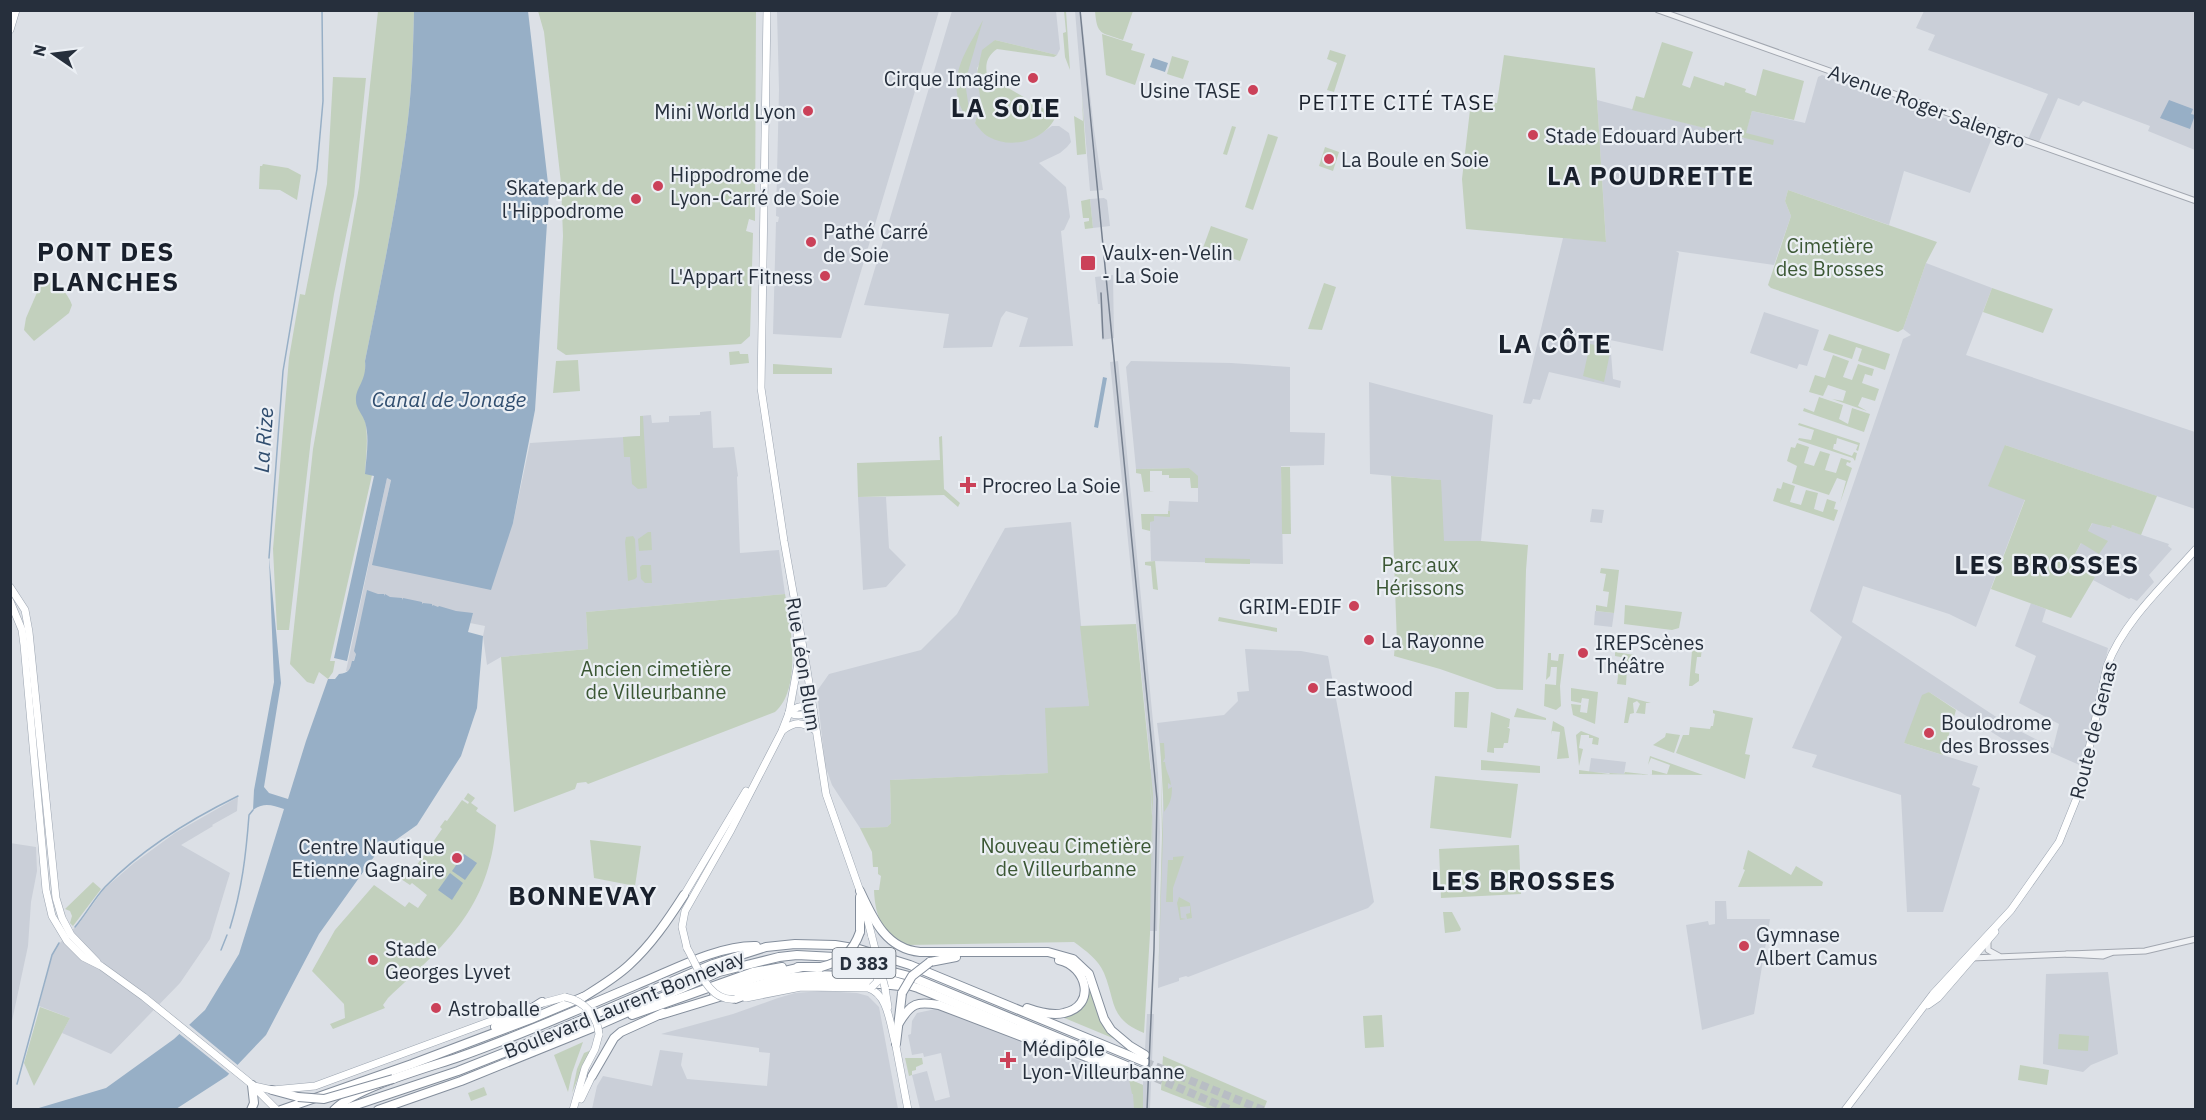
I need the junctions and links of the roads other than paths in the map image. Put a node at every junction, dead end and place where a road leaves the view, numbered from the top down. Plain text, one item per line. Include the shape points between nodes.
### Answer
1 (16, 10) edge
2 (767, 10) edge
3 (1658, 10) edge
4 (10, 30) edge
5 (2196, 201) edge
6 (2196, 549) edge
7 (10, 587) edge
8 (10, 601) edge
9 (795, 608) junction
10 (813, 710) junction
11 (789, 712) junction
12 (815, 730) junction
13 (782, 731) junction
14 (758, 775) junction
15 (37, 787) junction
16 (47, 818) junction
17 (860, 891) junction
18 (684, 895) joint
19 (2002, 919) junction
20 (67, 935) junction
21 (2196, 939) edge
22 (1988, 941) junction
23 (766, 947) junction
24 (1970, 957) junction
25 (2000, 957) junction
26 (802, 967) junction
27 (879, 968) junction
28 (870, 988) junction
29 (918, 988) junction
30 (583, 997) junction
31 (735, 999) junction
32 (543, 1002) junction
33 (1006, 1004) junction
34 (660, 1015) junction
35 (899, 1023) junction
36 (596, 1031) junction
37 (522, 1033) junction
38 (896, 1044) junction
39 (1061, 1047) junction
40 (1130, 1069) junction
41 (1144, 1073) tunnel mouth
42 (592, 1076) joint
43 (393, 1079) junction
44 (249, 1082) junction
45 (272, 1090) junction
46 (293, 1105) junction
47 (277, 1108) edge
48 (251, 1110) edge
49 (334, 1110) edge
50 (340, 1110) edge
51 (378, 1110) edge
52 (574, 1110) edge
53 (908, 1110) edge
54 (1845, 1110) edge

1 - 4 main road
2 - 9 main road, Rue Léon Blum via 761,388
3 - 5 street, Avenue Roger Salengro
6 - 19 main road, Route de Genas via 2112,653 2084,774 2068,822 2059,842
7 - 16 main road via 26,610
8 - 15 main road via 22,630
9 - 10 main road, Rue Léon Blum
9 - 11 main road via 798,663
10 - 11 main road via 799,706
10 - 12 main road, Rue Léon Blum
11 - 13 main road
12 - 13 main road via 800,722
12 - 17 main road, Rue Léon Blum via 826,794
13 - 14 main road
14 - 18 main road
14 - 31 main road, bridge via 685,911 682,927 687,948 715,994
15 - 16 main road
15 - 20 main road via 48,902 52,916
16 - 20 main road via 56,898
17 - 26 highway, bridge via 860,932 847,956 821,967
17 - 27 main road, Rue Léon Blum, bridge
17 - 33 highway, Boulevard Laurent Bonnevay / D 383 via 874,921 903,949 1048,952 1073,959 1089,974 1111,1030 1145,1059
18 - 30 highway via 659,933 629,965
19 - 22 main road, Route de Genas
19 - 24 main road, Route de Genas
20 - 44 main road
21 - 25 street via 2103,956
22 - 24 main road, Route de Genas
22 - 25 street via 1988,950
23 - 33 highway, Boulevard Laurent Bonnevay / D 383 via 813,944 859,950 910,965
23 - 37 highway via 753,946 698,959
23 - 50 highway, Boulevard Laurent Bonnevay / D 383 via 696,971 458,1071
24 - 25 street
24 - 54 main road, Route de Genas via 1934,994
26 - 34 highway via 758,976
26 - 36 highway via 753,972
27 - 28 main road, bridge via 877,982
27 - 38 main road, Rue Léon Blum, bridge
28 - 31 main road via 801,987
28 - 38 main road, Rue Léon Blum via 882,999
29 - 31 highway via 801,982 767,987
29 - 34 highway via 873,977 795,976
29 - 39 highway
30 - 37 highway
30 - 46 highway via 531,1020
32 - 36 main road, bridge via 565,997 576,1000 595,1019
32 - 45 main road via 315,1086
32 - 46 highway via 515,1019
33 - 35 highway, bridge via 1064,1013 1078,1007 1085,986 1077,969 1047,957 952,957 930,962 912,976 902,993
34 - 42 highway via 614,1038
35 - 38 highway
35 - 39 highway via 913,1006 923,1002 1050,1047
36 - 40 highway, Boulevard Laurent Bonnevay / D 383 via 719,972 779,957 836,957 909,976
36 - 51 highway, Boulevard Laurent Bonnevay / D 383
36 - 52 main road via 595,1049 585,1068
37 - 43 highway
38 - 53 main road, Rue Léon Blum
39 - 40 highway via 1115,1068
40 - 41 highway, Boulevard Laurent Bonnevay / D 383
42 - 52 main road
43 - 45 highway, bridge via 324,1098
43 - 49 highway, bridge via 341,1102
44 - 45 main road
44 - 47 main road
44 - 48 highway via 254,1102
46 - 47 highway

